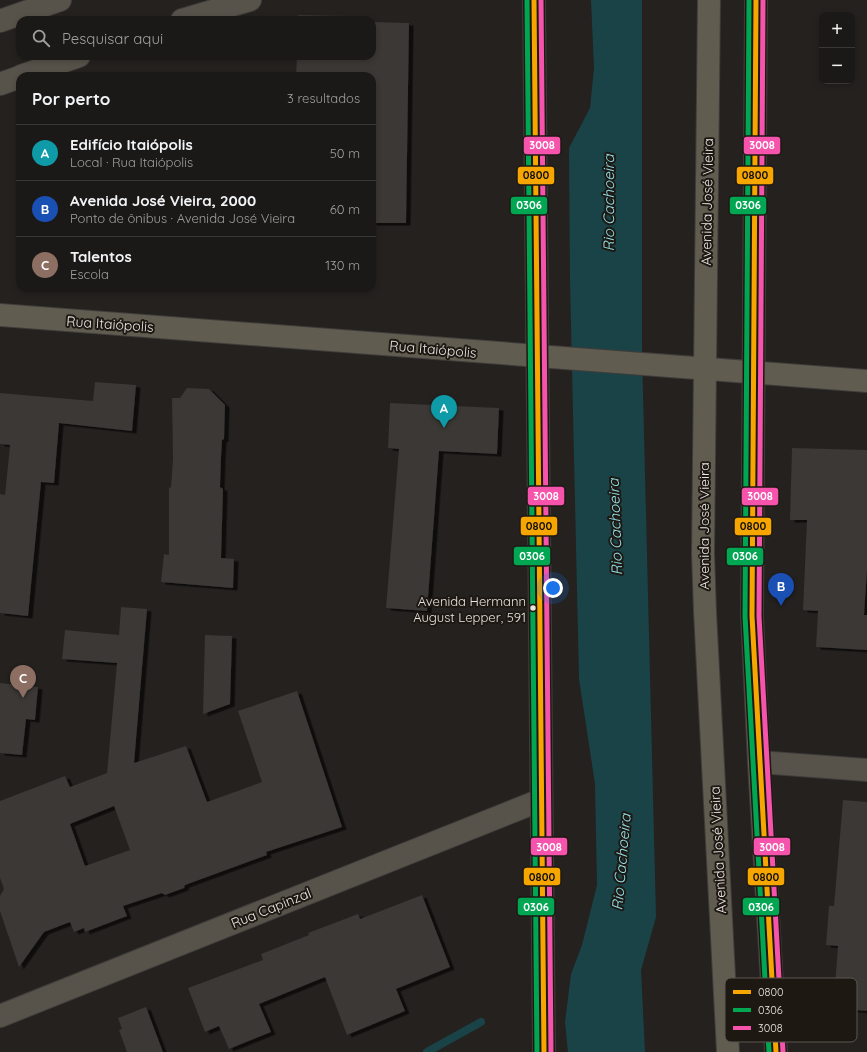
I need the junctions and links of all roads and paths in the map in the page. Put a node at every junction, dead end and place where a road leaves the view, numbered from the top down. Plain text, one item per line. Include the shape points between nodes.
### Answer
1 (60, 0) edge
2 (250, 0) edge
3 (534, 0) edge
4 (709, 0) edge
5 (756, 0) edge
6 (196, 16) edge
7 (0, 21) edge
8 (67, 60) edge
9 (33, 72) edge
10 (16, 78) edge
11 (0, 84) edge
12 (0, 315) edge
13 (537, 357) junction
14 (705, 369) junction
15 (754, 373) junction
16 (867, 381) edge
17 (758, 762) junction
18 (867, 770) edge
19 (541, 800) junction
20 (771, 978) edge
21 (725, 995) edge
22 (0, 1016) edge
23 (727, 1042) edge
24 (775, 1042) edge
25 (544, 1052) edge
26 (728, 1052) edge
27 (776, 1052) edge

1 - 7 street
2 - 6 street
3 - 13 main road
4 - 14 main road, Avenida José Vieira
5 - 15 main road
8 - 9 street
10 - 11 street
12 - 13 main road, Rua Itaiópolis
13 - 14 main road, Rua Itaiópolis
13 - 19 main road
14 - 15 main road, Rua Itaiópolis
14 - 21 main road, Avenida José Vieira via 703,553
15 - 16 main road, Rua Itaiópolis
15 - 17 main road via 752,616
17 - 18 street
17 - 20 main road
19 - 22 street, Rua Capinzal
19 - 25 main road
23 - 26 main road, Avenida José Vieira
24 - 27 main road

